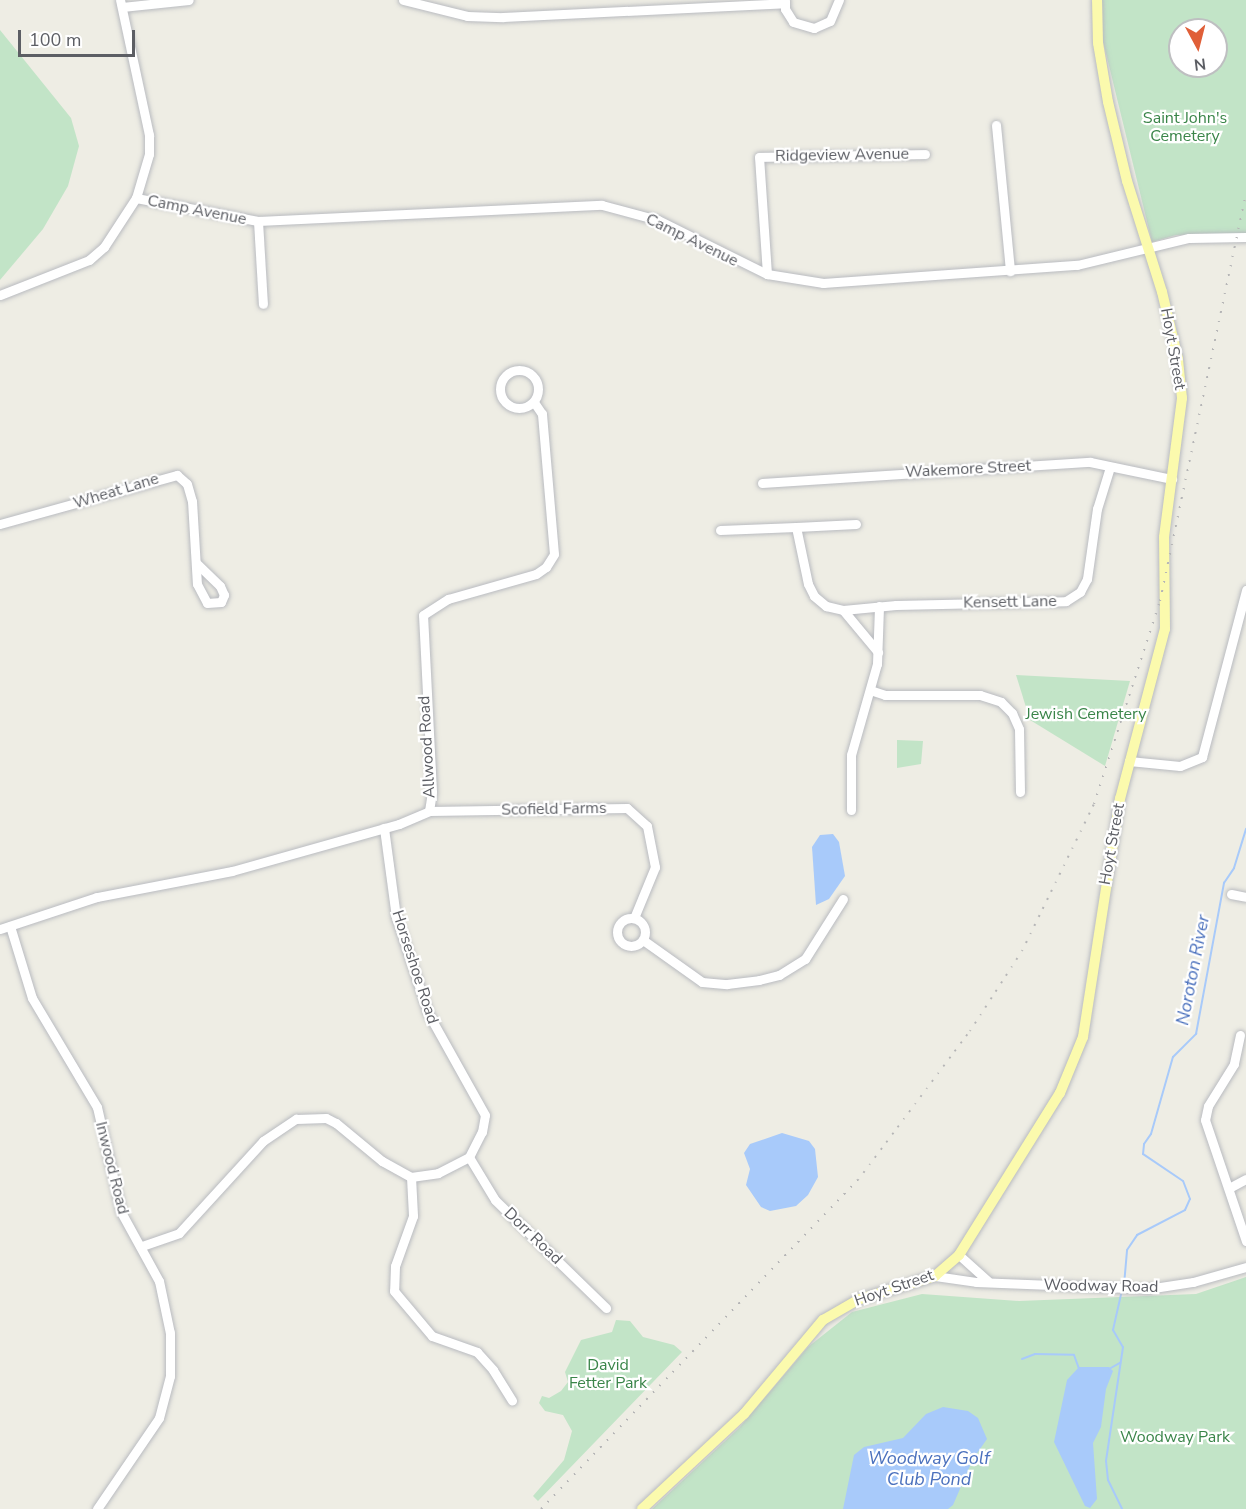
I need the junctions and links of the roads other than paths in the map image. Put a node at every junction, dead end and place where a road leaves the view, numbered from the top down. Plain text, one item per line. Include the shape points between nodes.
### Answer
1 (189, 0) edge
2 (403, 0) edge
3 (839, 0) edge
4 (1097, 0) edge
5 (417, 1) edge
6 (785, 2) edge
7 (121, 3) edge
8 (996, 125) dead end
9 (925, 154) dead end
10 (136, 198) junction
11 (258, 221) junction
12 (1246, 237) edge
13 (1150, 249) junction
14 (1010, 272) junction
15 (767, 274) junction
16 (0, 295) edge
17 (263, 304) dead end
18 (534, 402) junction
19 (1110, 467) junction
20 (1172, 478) junction
21 (762, 483) dead end
22 (0, 524) edge
23 (856, 524) dead end
24 (795, 527) junction
25 (720, 530) dead end
26 (196, 563) dead end
27 (1246, 590) edge
28 (879, 606) junction
29 (843, 610) junction
30 (878, 652) junction
31 (870, 690) junction
32 (1129, 761) junction
33 (1020, 792) dead end
34 (851, 810) dead end
35 (429, 812) junction
36 (384, 828) junction
37 (1231, 894) dead end
38 (1246, 897) edge
39 (843, 899) dead end
40 (634, 918) junction
41 (5, 927) edge
42 (643, 940) junction
43 (1240, 1035) dead end
44 (469, 1157) junction
45 (411, 1177) junction
46 (1246, 1179) edge
47 (1229, 1188) junction
48 (1246, 1241) edge
49 (142, 1246) junction
50 (959, 1255) junction
51 (1246, 1267) edge
52 (935, 1276) junction
53 (990, 1282) junction
54 (606, 1308) dead end
55 (512, 1401) dead end
56 (97, 1509) edge
57 (642, 1509) edge

1 - 7 street
2 - 5 street
3 - 6 street via 830,21 814,28 793,22
4 - 13 main road, Hoyt Street via 1098,44 1110,109 1127,181
5 - 6 street via 467,16 503,17
7 - 10 street via 149,135 149,154
8 - 14 street
9 - 15 street, Ridgeview Avenue via 759,157
10 - 11 street, Camp Avenue
10 - 16 street via 104,247 89,260
11 - 15 street, Camp Avenue via 602,205 658,220
11 - 17 street
12 - 13 street, Camp Avenue via 1189,238
13 - 14 street, Camp Avenue via 1077,265
13 - 20 main road, Hoyt Street via 1180,372 1181,420
14 - 15 street, Camp Avenue via 823,283
18 - 18 street, Allwood Road via 538,383 530,372 519,369 503,377 499,388 506,404 518,408
18 - 35 street, Allwood Road via 542,414 554,554 536,574 448,599 423,615 432,792
19 - 20 street, Wakemore Street
19 - 21 street, Wakemore Street via 1079,462
19 - 28 street, Kensett Lane via 1096,509 1087,579 1075,598 1057,602
20 - 32 main road, Hoyt Street via 1164,537 1165,629
22 - 26 street, Wheat Lane via 177,475 185,479 190,491
23 - 24 street
24 - 25 street
24 - 29 street via 814,596 826,606
27 - 32 street via 1202,758 1180,766
28 - 29 street, Kensett Lane
28 - 30 street
29 - 30 street
30 - 31 street
31 - 33 street via 885,695 980,695 1006,706 1019,729
31 - 34 street via 851,755
32 - 50 main road, Hoyt Street via 1102,896 1080,1045 1060,1093
35 - 36 street, Allwood Road
35 - 40 street, Scofield Farms via 627,808 647,826 655,867
36 - 41 street, Allwood Road via 232,871 97,897
36 - 44 street, Horseshoe Road via 396,917 428,1013 485,1114 482,1132
37 - 38 street
39 - 42 street, Scofield Farms via 806,959 779,975 759,980 702,982
40 - 42 street via 644,927
40 - 42 street, Scofield Farms via 620,922 617,936 628,946
41 - 49 street, Inwood Road via 32,998 97,1107 121,1212
43 - 47 street via 1234,1064 1206,1114 1208,1132
44 - 45 street via 438,1173
44 - 54 street, Dorr Road via 495,1200
45 - 49 street via 382,1161 336,1123 326,1118 296,1119 263,1141 179,1233
45 - 55 street via 414,1216 394,1266 394,1291 432,1336 448,1345 468,1347 483,1358
46 - 47 street
47 - 48 street
49 - 56 street, Inwood Road via 159,1281 166,1307 170,1376 155,1426
50 - 52 main road, Hoyt Street
50 - 53 street via 976,1274
51 - 53 street, Woodway Road via 1176,1286 1127,1289
52 - 53 street, Woodway Road
52 - 57 main road, Hoyt Street via 857,1300 823,1320 744,1414

